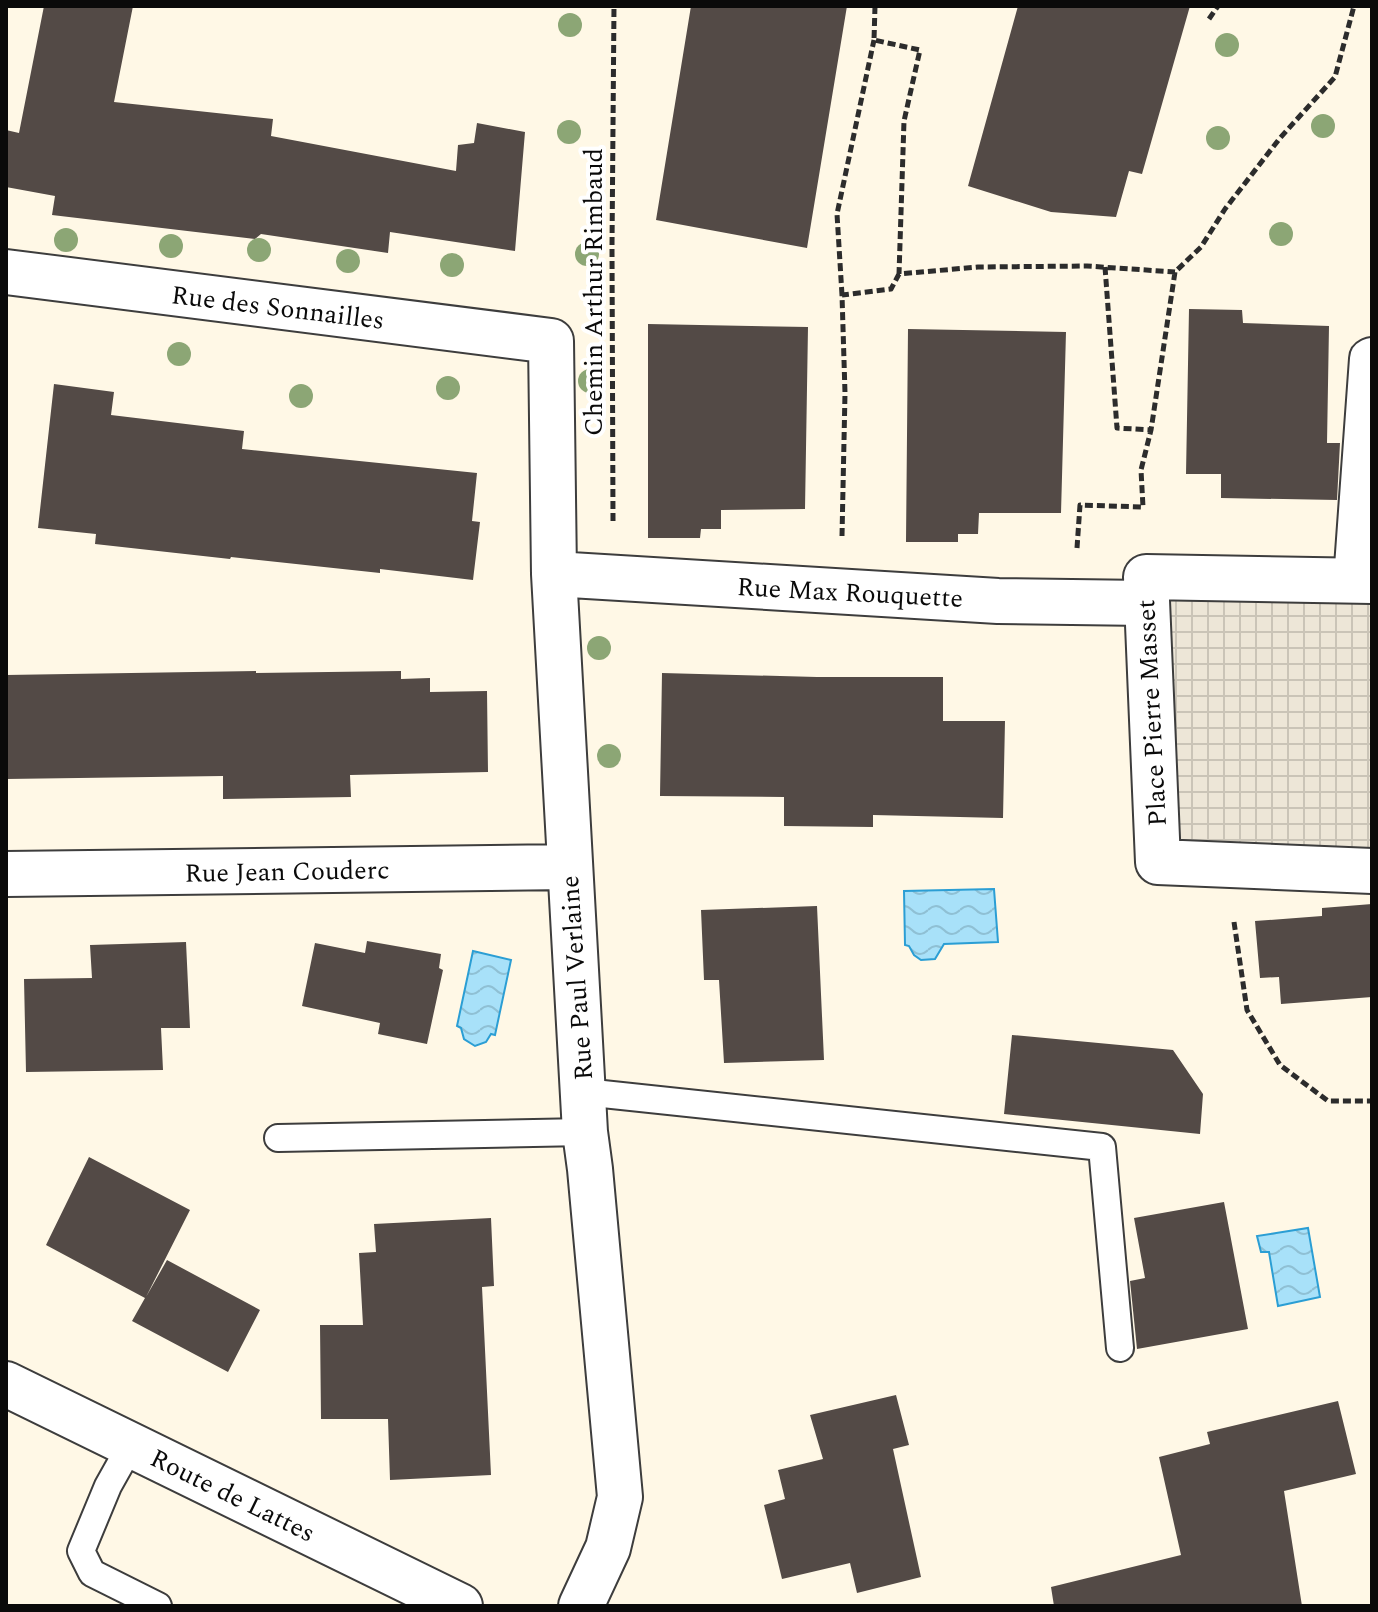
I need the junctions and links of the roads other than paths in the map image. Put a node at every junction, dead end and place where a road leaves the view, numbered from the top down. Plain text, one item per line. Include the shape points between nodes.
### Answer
1 (6, 272) edge
2 (551, 341) joint
3 (1372, 358) edge
4 (554, 574) junction
5 (1363, 581) edge
6 (1146, 603) junction
7 (568, 867) junction
8 (1372, 871) edge
9 (6, 874) edge
10 (584, 1112) junction
11 (278, 1138) dead end
12 (1120, 1348) dead end
13 (6, 1384) edge
14 (131, 1445) junction
15 (158, 1606) edge
16 (460, 1606) edge
17 (581, 1606) edge

1 - 2 street, Rue des Sonnailles
2 - 4 street, Rue Paul Verlaine
3 - 5 street
4 - 6 street, Rue Max Rouquette via 998,601
4 - 7 street, Rue Paul Verlaine
5 - 6 street, Place Pierre Masset via 1146,577
6 - 8 street, Place Pierre Masset via 1158,862
7 - 9 street, Rue Jean Couderc
7 - 10 street, Rue Paul Verlaine
10 - 11 lane
10 - 12 lane via 1102,1147
10 - 17 street, Rue Paul Verlaine via 620,1497 608,1548
13 - 14 street, Route de Lattes
14 - 15 lane via 81,1551 92,1573
14 - 16 street, Route de Lattes

